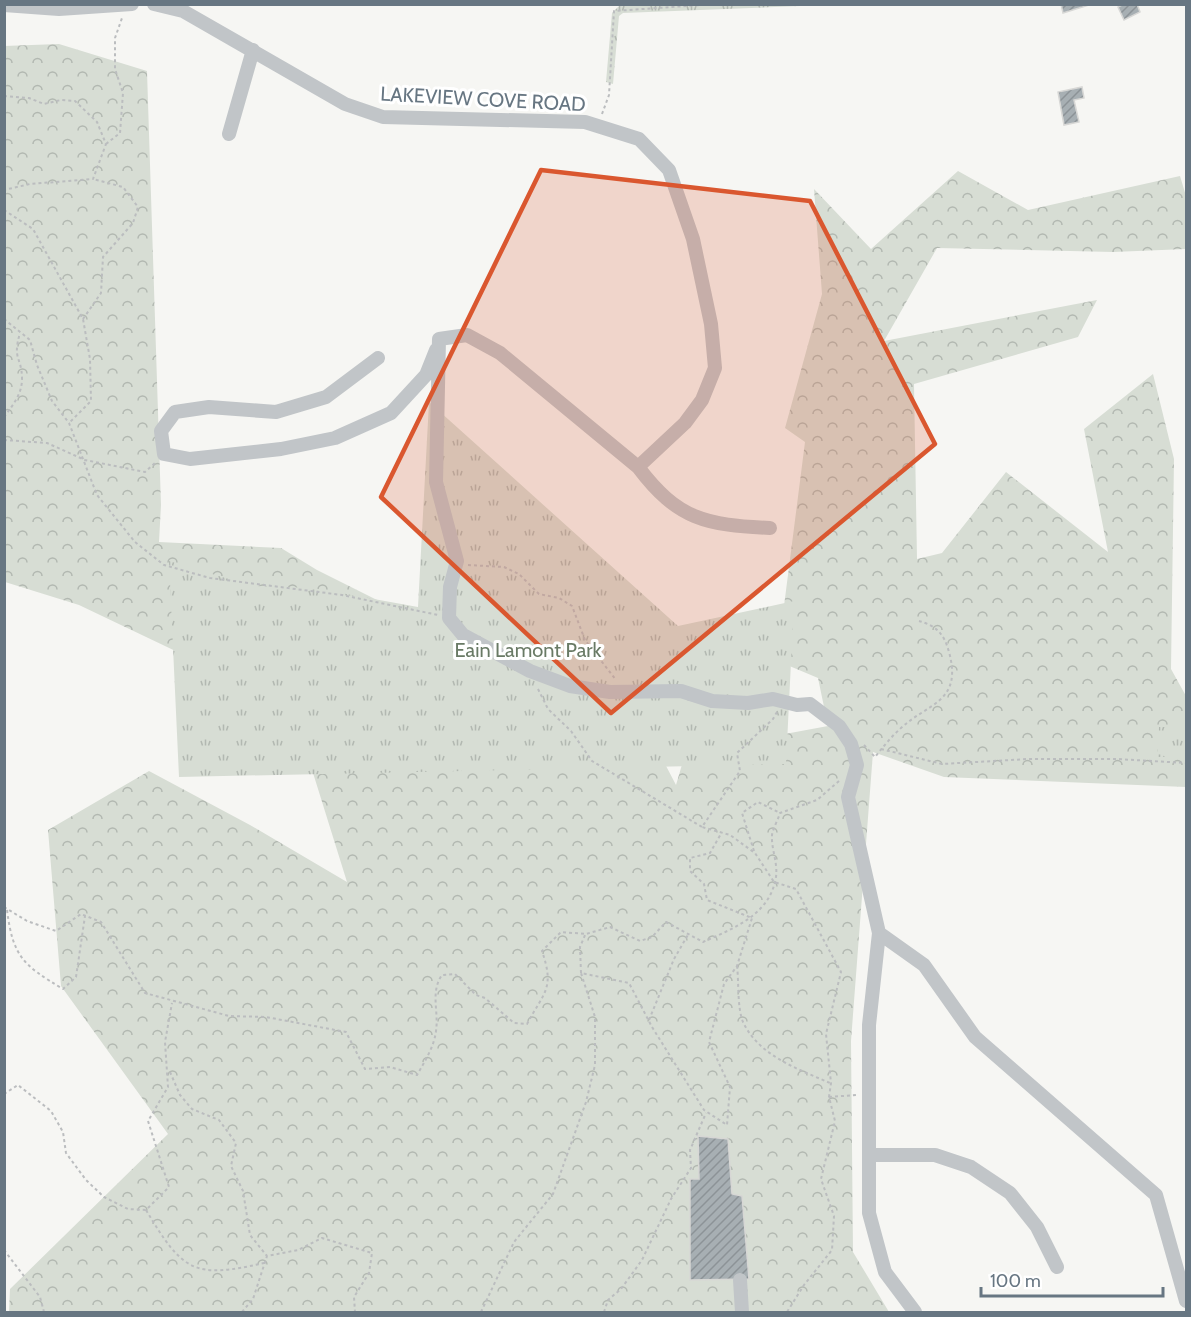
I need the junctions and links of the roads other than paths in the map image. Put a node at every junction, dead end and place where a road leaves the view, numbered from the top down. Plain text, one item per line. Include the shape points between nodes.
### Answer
1 (154, 4) edge
2 (4, 5) edge
3 (130, 5) edge
4 (253, 50) junction
5 (229, 134) dead end
6 (440, 339) junction
7 (378, 358) dead end
8 (638, 467) junction
9 (770, 528) dead end
10 (879, 933) junction
11 (869, 1155) junction
12 (1057, 1267) dead end
13 (740, 1280) dead end
14 (1186, 1301) edge
15 (742, 1312) edge
16 (915, 1312) edge

1 - 4 street, LAKEVIEW COVE ROAD via 183,11
2 - 3 street via 59,9
4 - 5 street
4 - 8 street, LAKEVIEW COVE ROAD via 345,104 383,117 585,122 639,139 669,170 693,239 711,324 715,368 702,400 685,423
6 - 7 street via 426,375 391,412 335,438 281,449 190,459 164,454 161,431 175,412 209,407 276,412 326,397
6 - 8 street via 467,335 500,353
6 - 10 street via 436,482 457,561 450,586 449,618 463,635 530,671 570,686 625,692 681,691 712,702 773,699 810,704 840,726 851,744 857,765 848,797
8 - 9 street via 684,513 726,526
10 - 11 street via 870,1024
10 - 14 street via 924,965 975,1037 1156,1196
11 - 12 street via 935,1155 971,1167 1010,1193 1037,1227
11 - 16 street via 869,1213 885,1272
13 - 15 street

